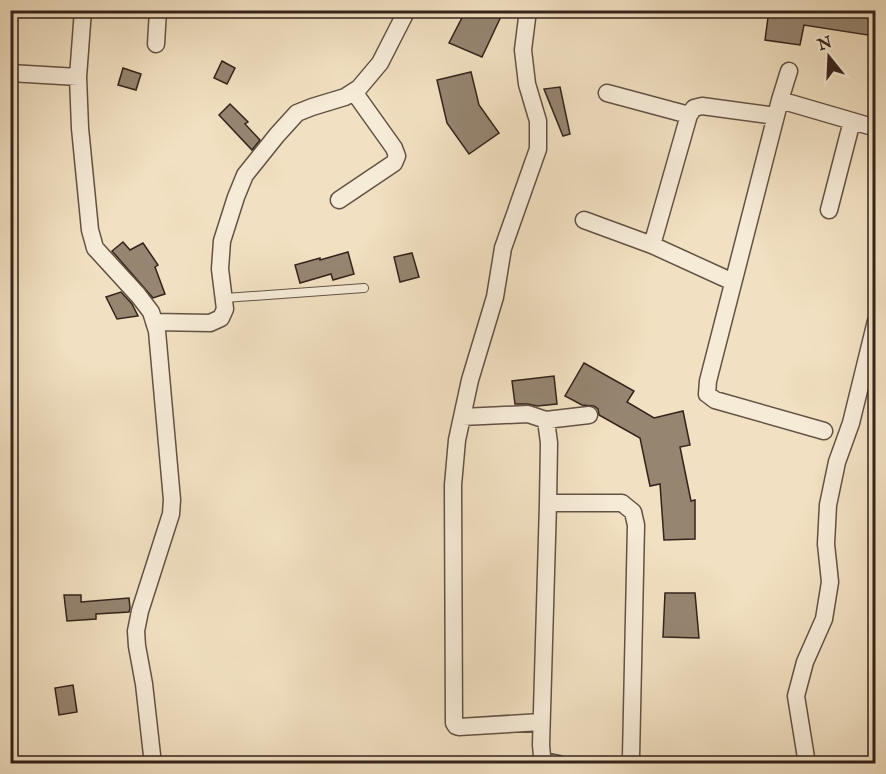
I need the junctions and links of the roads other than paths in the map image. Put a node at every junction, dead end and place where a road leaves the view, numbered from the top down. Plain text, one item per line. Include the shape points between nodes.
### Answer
1 (82, 10) edge
2 (158, 10) edge
3 (407, 10) edge
4 (528, 10) edge
5 (156, 44) dead end
6 (789, 71) dead end
7 (10, 73) edge
8 (78, 77) junction
9 (354, 92) junction
10 (607, 93) dead end
11 (778, 108) junction
12 (688, 115) junction
13 (852, 121) junction
14 (876, 128) edge
15 (339, 200) dead end
16 (829, 210) dead end
17 (584, 220) dead end
18 (652, 245) junction
19 (734, 282) junction
20 (364, 288) dead end
21 (225, 298) junction
22 (876, 321) edge
23 (154, 322) junction
24 (589, 415) dead end
25 (462, 417) junction
26 (546, 420) junction
27 (824, 431) dead end
28 (548, 503) junction
29 (542, 722) junction
30 (153, 764) edge
31 (559, 764) edge
32 (628, 764) edge
33 (807, 764) edge

1 - 8 street
2 - 5 street
3 - 9 street via 380,63
4 - 25 street via 523,50 526,84 538,121 538,148 503,248 495,297
6 - 11 street
7 - 8 street
8 - 23 street via 90,230 95,248 138,295
9 - 15 street via 397,156 394,163
9 - 21 street via 297,113 245,175 222,241 220,269
10 - 12 street
11 - 12 street via 702,106
11 - 13 street
11 - 19 street
12 - 18 street
13 - 14 street
13 - 16 street
17 - 18 street
18 - 19 street
19 - 27 street via 707,394 715,400
20 - 21 lane
21 - 23 street via 220,318 210,323
22 - 33 street via 828,505 826,544 830,582 824,620 805,662 796,696
23 - 30 street via 172,500 136,631
24 - 26 street
25 - 26 street via 528,414
25 - 29 street via 453,485 454,723 459,727
26 - 28 street
28 - 29 street
28 - 32 street via 622,503 633,512 636,525
29 - 31 street via 544,761

